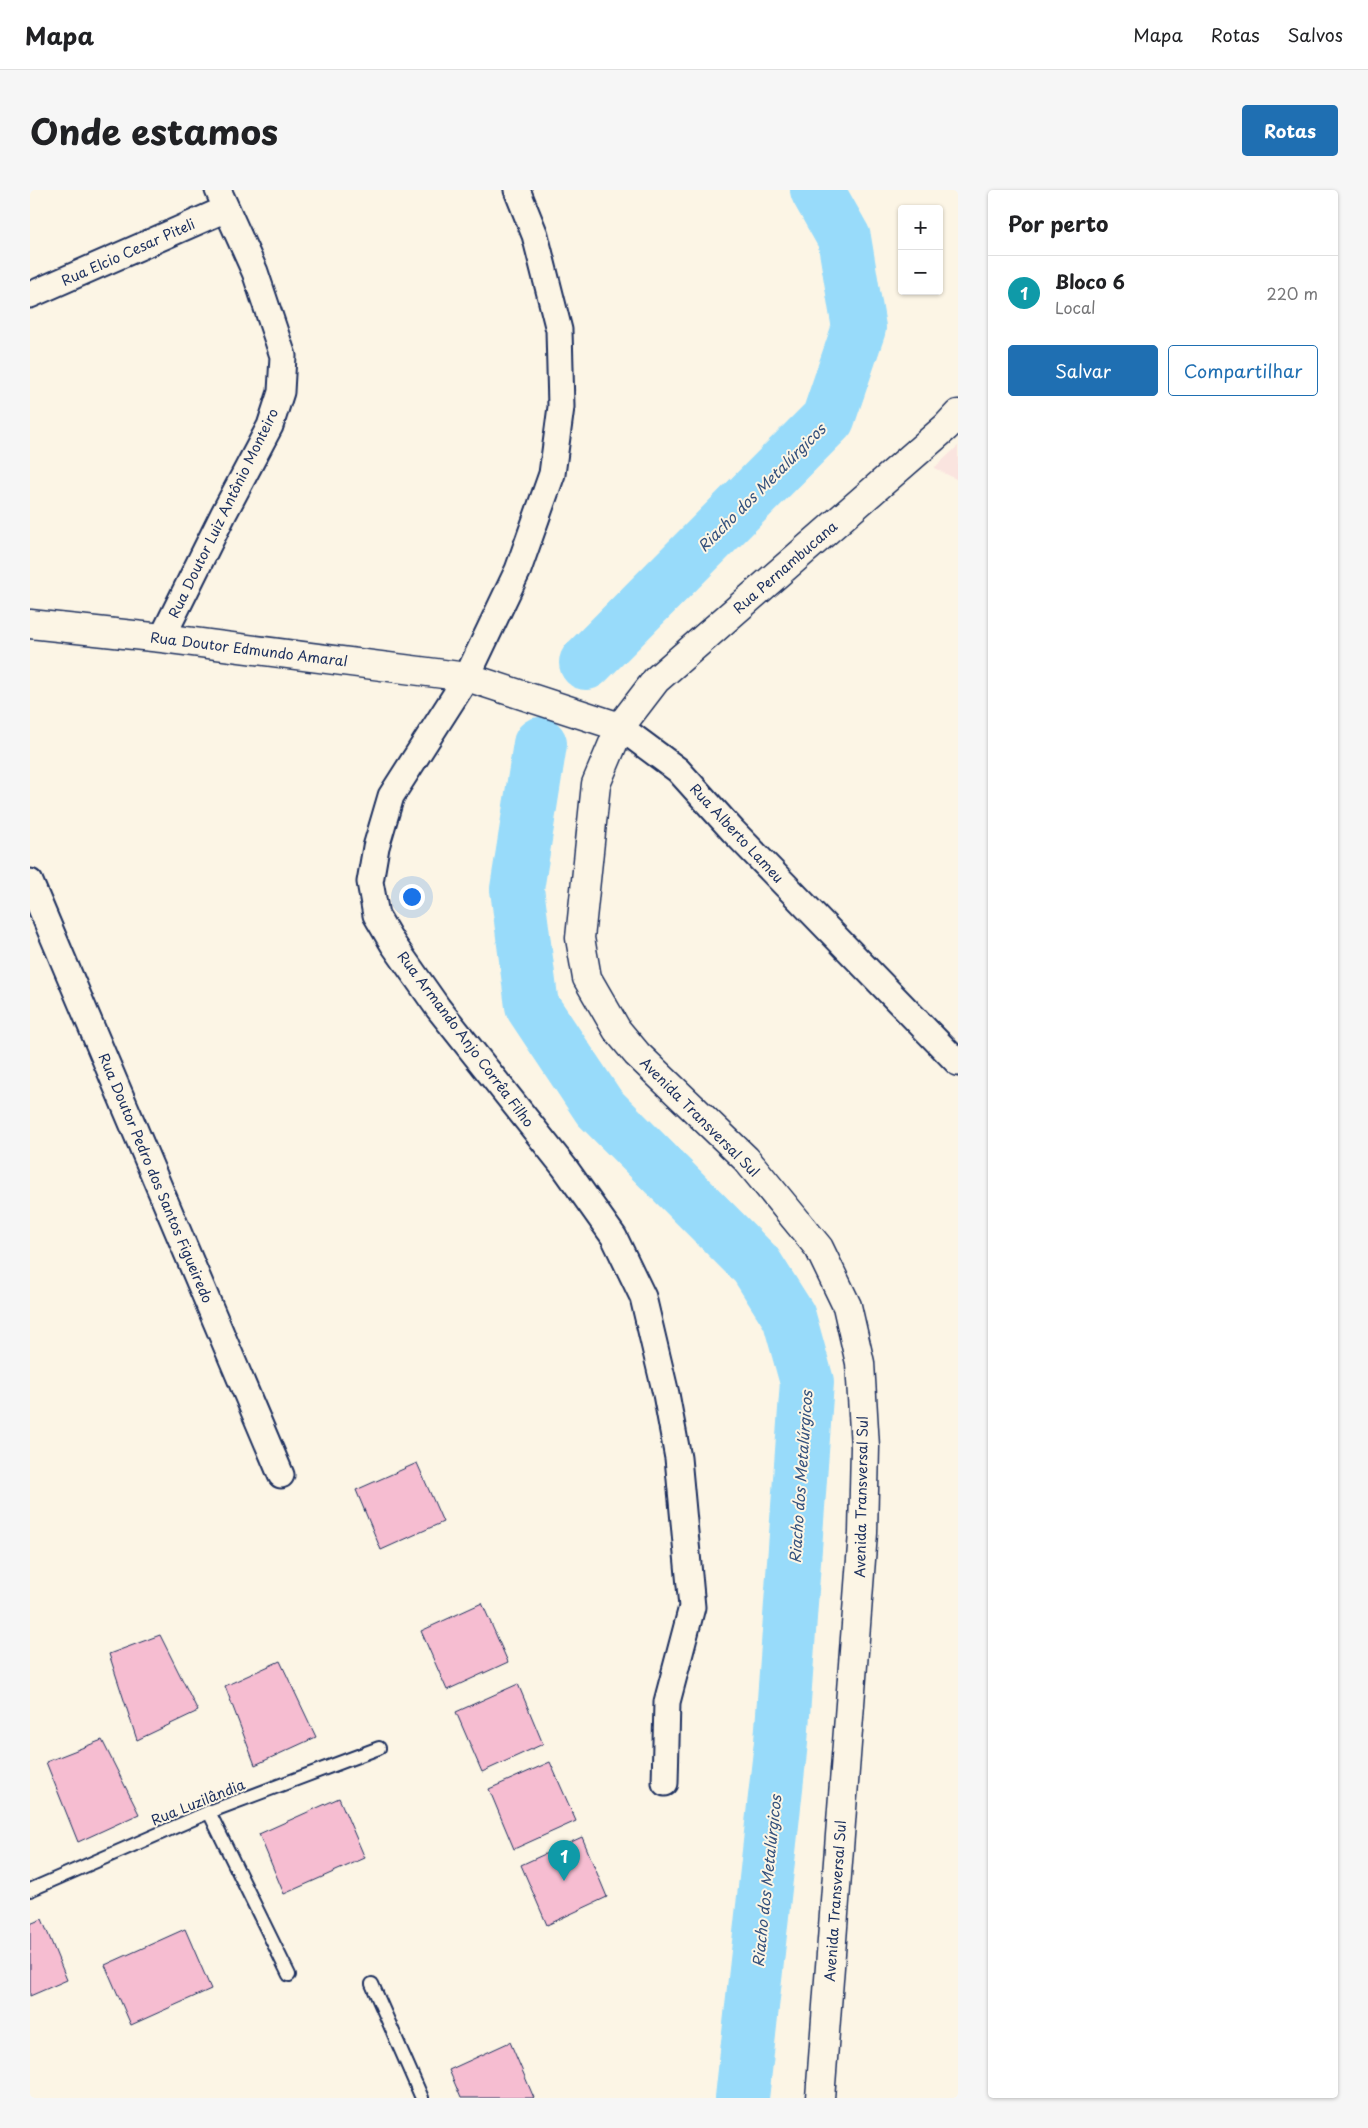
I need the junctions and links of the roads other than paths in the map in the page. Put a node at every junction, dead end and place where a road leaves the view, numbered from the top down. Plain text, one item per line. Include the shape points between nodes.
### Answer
1 (517, 190) edge
2 (222, 199) edge
3 (30, 295) edge
4 (954, 426) edge
5 (30, 624) edge
6 (162, 638) junction
7 (467, 677) junction
8 (620, 727) junction
9 (30, 882) edge
10 (38, 914) edge
11 (958, 1063) edge
12 (281, 1475) dead end
13 (379, 1748) dead end
14 (665, 1782) dead end
15 (209, 1812) junction
16 (30, 1890) edge
17 (289, 1975) dead end
18 (372, 1984) dead end
19 (422, 2098) edge
20 (820, 2098) edge

1 - 7 street, Rua Armando Anjo Corrêa Filho via 535,235 559,330 561,407 552,474 518,570
2 - 3 street, Rua Elcio Cesar Piteli
2 - 6 street, Rua Doutor Luiz Antônio Monteiro via 255,272 283,356 282,392 270,426
4 - 8 main road, Rua Pernambucana via 656,680
5 - 6 main road, Rua Doutor Edmundo Amaral
6 - 7 main road, Rua Doutor Edmundo Amaral
7 - 8 main road, Rua Alberto Lameu
7 - 14 street, Rua Armando Anjo Corrêa Filho via 392,796 376,847 370,882 376,915 393,944 438,1008 565,1168 614,1237 643,1297 678,1458 692,1607 667,1702
8 - 11 street, Rua Alberto Lameu via 678,770
8 - 20 main road, Avenida Transversal Sul via 596,784 580,938 587,978 617,1030 637,1054 746,1159 818,1248 847,1306 860,1363 865,1447 863,1533
9 - 10 street, Rua Doutor Pedro dos Santos Figueiredo
10 - 12 street, Rua Doutor Pedro dos Santos Figueiredo
13 - 15 lane, Rua Luzilândia
15 - 16 lane, Rua Luzilândia
15 - 17 lane
18 - 19 lane

